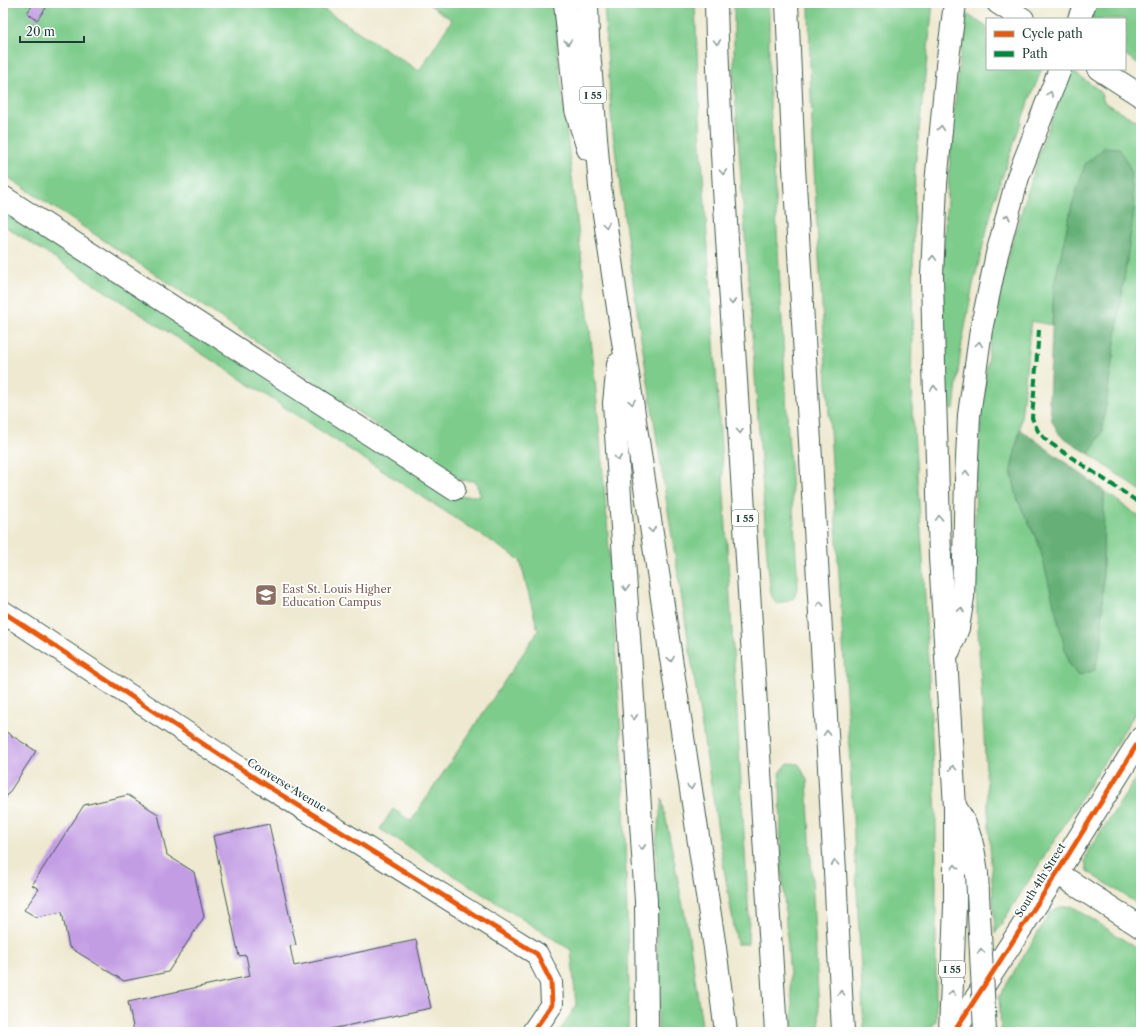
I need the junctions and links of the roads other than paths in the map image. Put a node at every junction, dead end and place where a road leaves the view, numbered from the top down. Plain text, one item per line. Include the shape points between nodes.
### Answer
1 (565, 3) edge
2 (586, 3) edge
3 (716, 3) edge
4 (787, 3) edge
5 (955, 3) edge
6 (998, 3) edge
7 (1085, 3) edge
8 (1021, 18) edge
9 (1079, 18) edge
10 (1060, 70) edge
11 (1101, 70) edge
12 (1141, 96) edge
13 (600, 187) junction
14 (3, 196) edge
15 (622, 335) junction
16 (454, 489) dead end
17 (3, 612) edge
18 (945, 660) junction
19 (1141, 738) edge
20 (955, 807) junction
21 (1057, 873) junction
22 (1141, 927) edge
23 (533, 1032) edge
24 (647, 1032) edge
25 (726, 1032) edge
26 (776, 1032) edge
27 (843, 1032) edge
28 (950, 1032) edge
29 (954, 1032) edge
30 (985, 1032) edge

1 -> 13 main road via 576,110
2 - 13 main road, I 55
3 -> 26 main road, I 55 via 724,180
27 -> 4 main road
18 -> 5 main road, I 55 via 932,276 936,184
6 - 8 main road
7 - 9 main road
18 -> 10 main road via 958,628 963,597 969,415 980,330 1018,177
11 - 12 main road
13 -> 15 main road, I 55
14 - 16 main road
15 -> 24 main road via 614,403 645,893
15 -> 25 main road, I 55
17 - 23 main road, Converse Avenue via 264,784 537,954 551,982 552,1004
20 -> 18 main road, I 55
19 - 21 main road, South 4th Street
28 -> 20 main road, I 55 via 955,906
30 -> 20 main road, bridge via 977,874 973,846 965,823
21 - 22 main road
21 - 29 main road, South 4th Street

